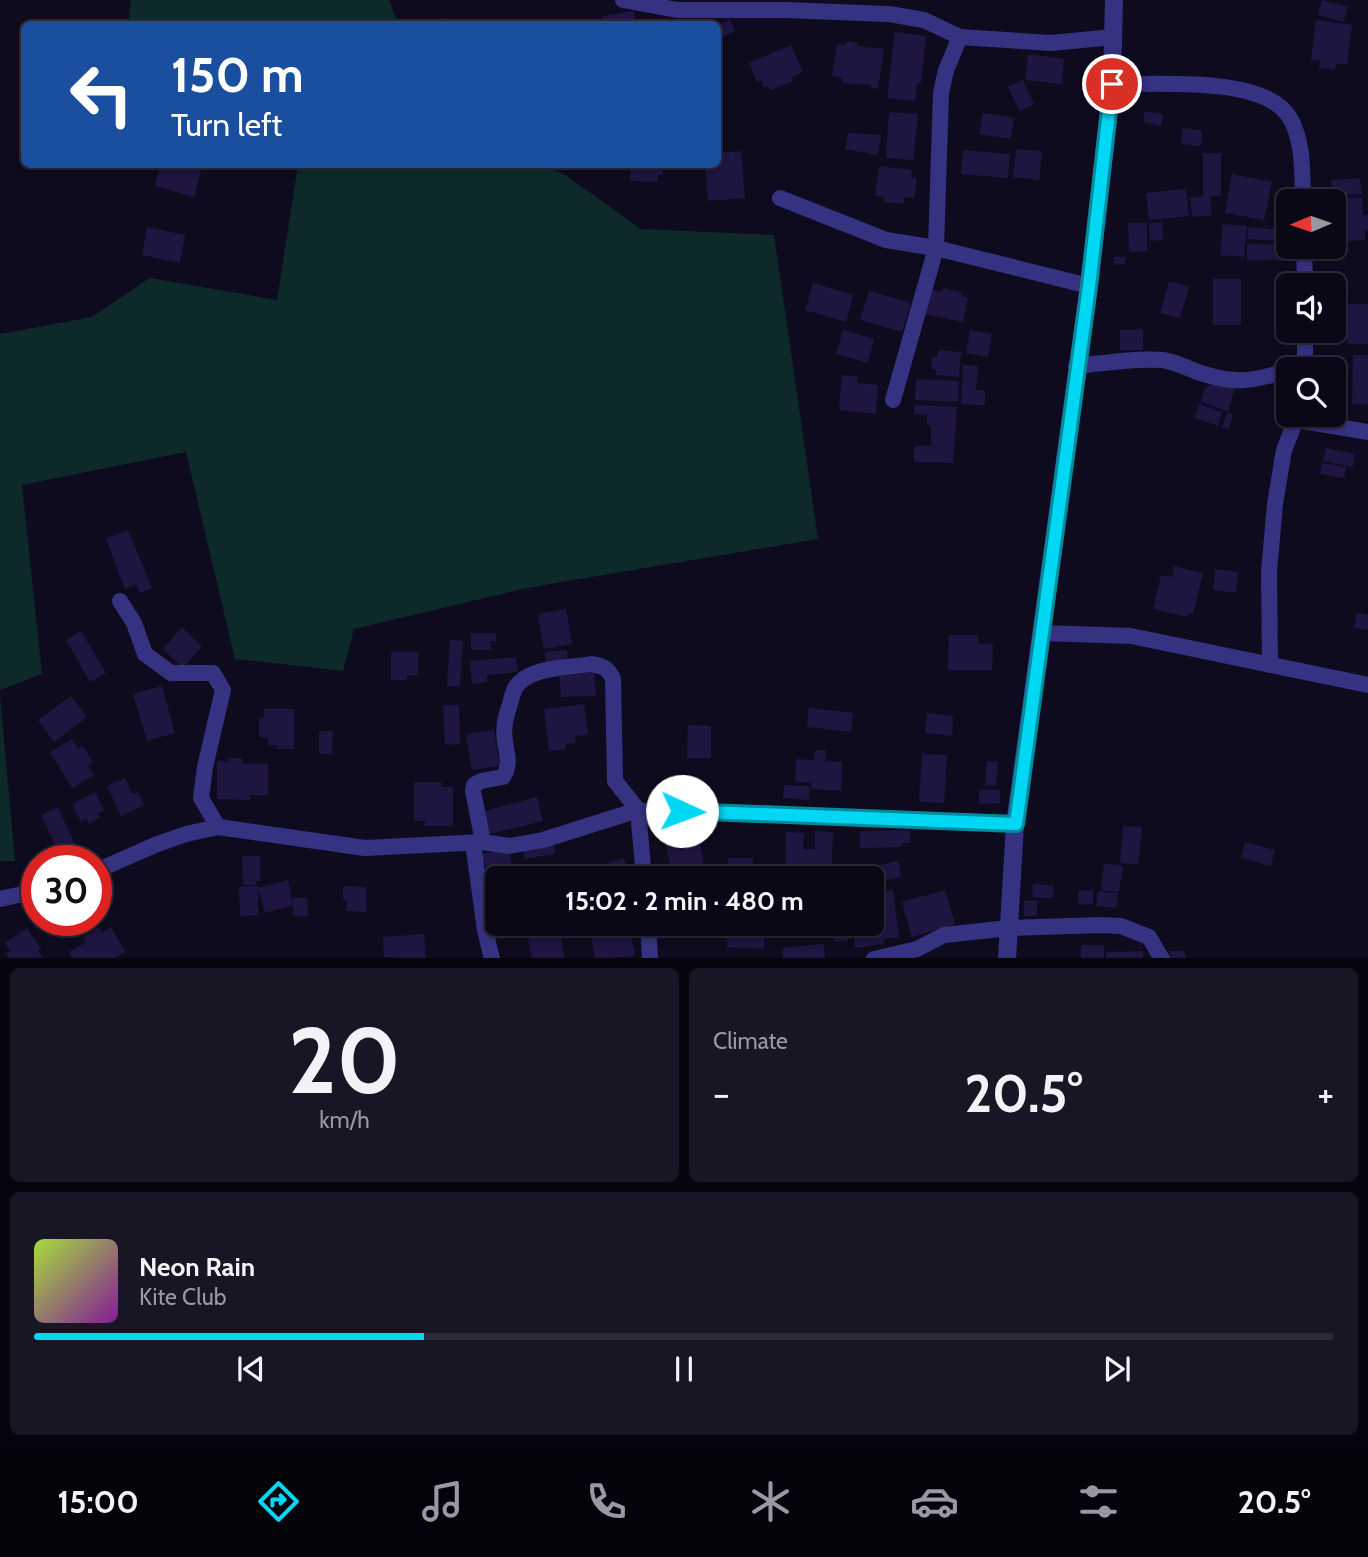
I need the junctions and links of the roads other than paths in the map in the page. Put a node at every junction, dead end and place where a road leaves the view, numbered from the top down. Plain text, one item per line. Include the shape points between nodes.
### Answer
1 (623, 0) edge
2 (1114, 0) edge
3 (960, 37) junction
4 (1113, 37) junction
5 (1112, 84) junction
6 (1303, 189) edge
7 (780, 198) dead end
8 (936, 248) junction
9 (1089, 286) junction
10 (1076, 366) junction
11 (1276, 374) edge
12 (893, 400) dead end
13 (1293, 427) edge
14 (1343, 427) edge
15 (1368, 432) edge
16 (120, 601) dead end
17 (1042, 633) junction
18 (1270, 665) junction
19 (1368, 685) edge
20 (638, 810) junction
21 (1016, 824) junction
22 (218, 827) junction
23 (478, 842) junction
24 (112, 864) edge
25 (643, 866) edge
26 (21, 894) edge
27 (0, 899) edge
28 (1009, 928) junction
29 (649, 936) edge
30 (492, 958) edge
31 (650, 958) edge
32 (874, 958) edge
33 (1007, 958) edge
34 (1162, 958) edge

1 - 3 street via 677,10 889,14 925,20
2 - 4 street
3 - 4 street via 1051,43
3 - 8 street via 941,93
4 - 5 street
5 - 6 street via 1231,86 1271,99 1289,116 1301,146
5 - 9 street
7 - 8 street via 886,240
8 - 9 street
8 - 12 street
9 - 10 street
10 - 11 street via 1164,360 1234,382
10 - 17 street
13 - 18 street via 1284,450 1275,504 1269,572
14 - 15 street
16 - 22 street via 145,654 171,673 213,673 223,690 201,798
17 - 18 street via 1131,636
17 - 21 street
18 - 19 street
20 - 21 street
20 - 23 street via 544,840 510,846
20 - 23 street via 615,782 615,694 609,670 591,664 538,673 515,688 506,714 507,771 503,777 474,785
20 - 25 street
21 - 28 street
22 - 23 street via 365,848
22 - 24 street via 186,834
23 - 30 street via 485,930
26 - 27 street
28 - 32 street via 944,935 917,949
28 - 33 street
28 - 34 street via 1121,926 1149,937
29 - 31 street

